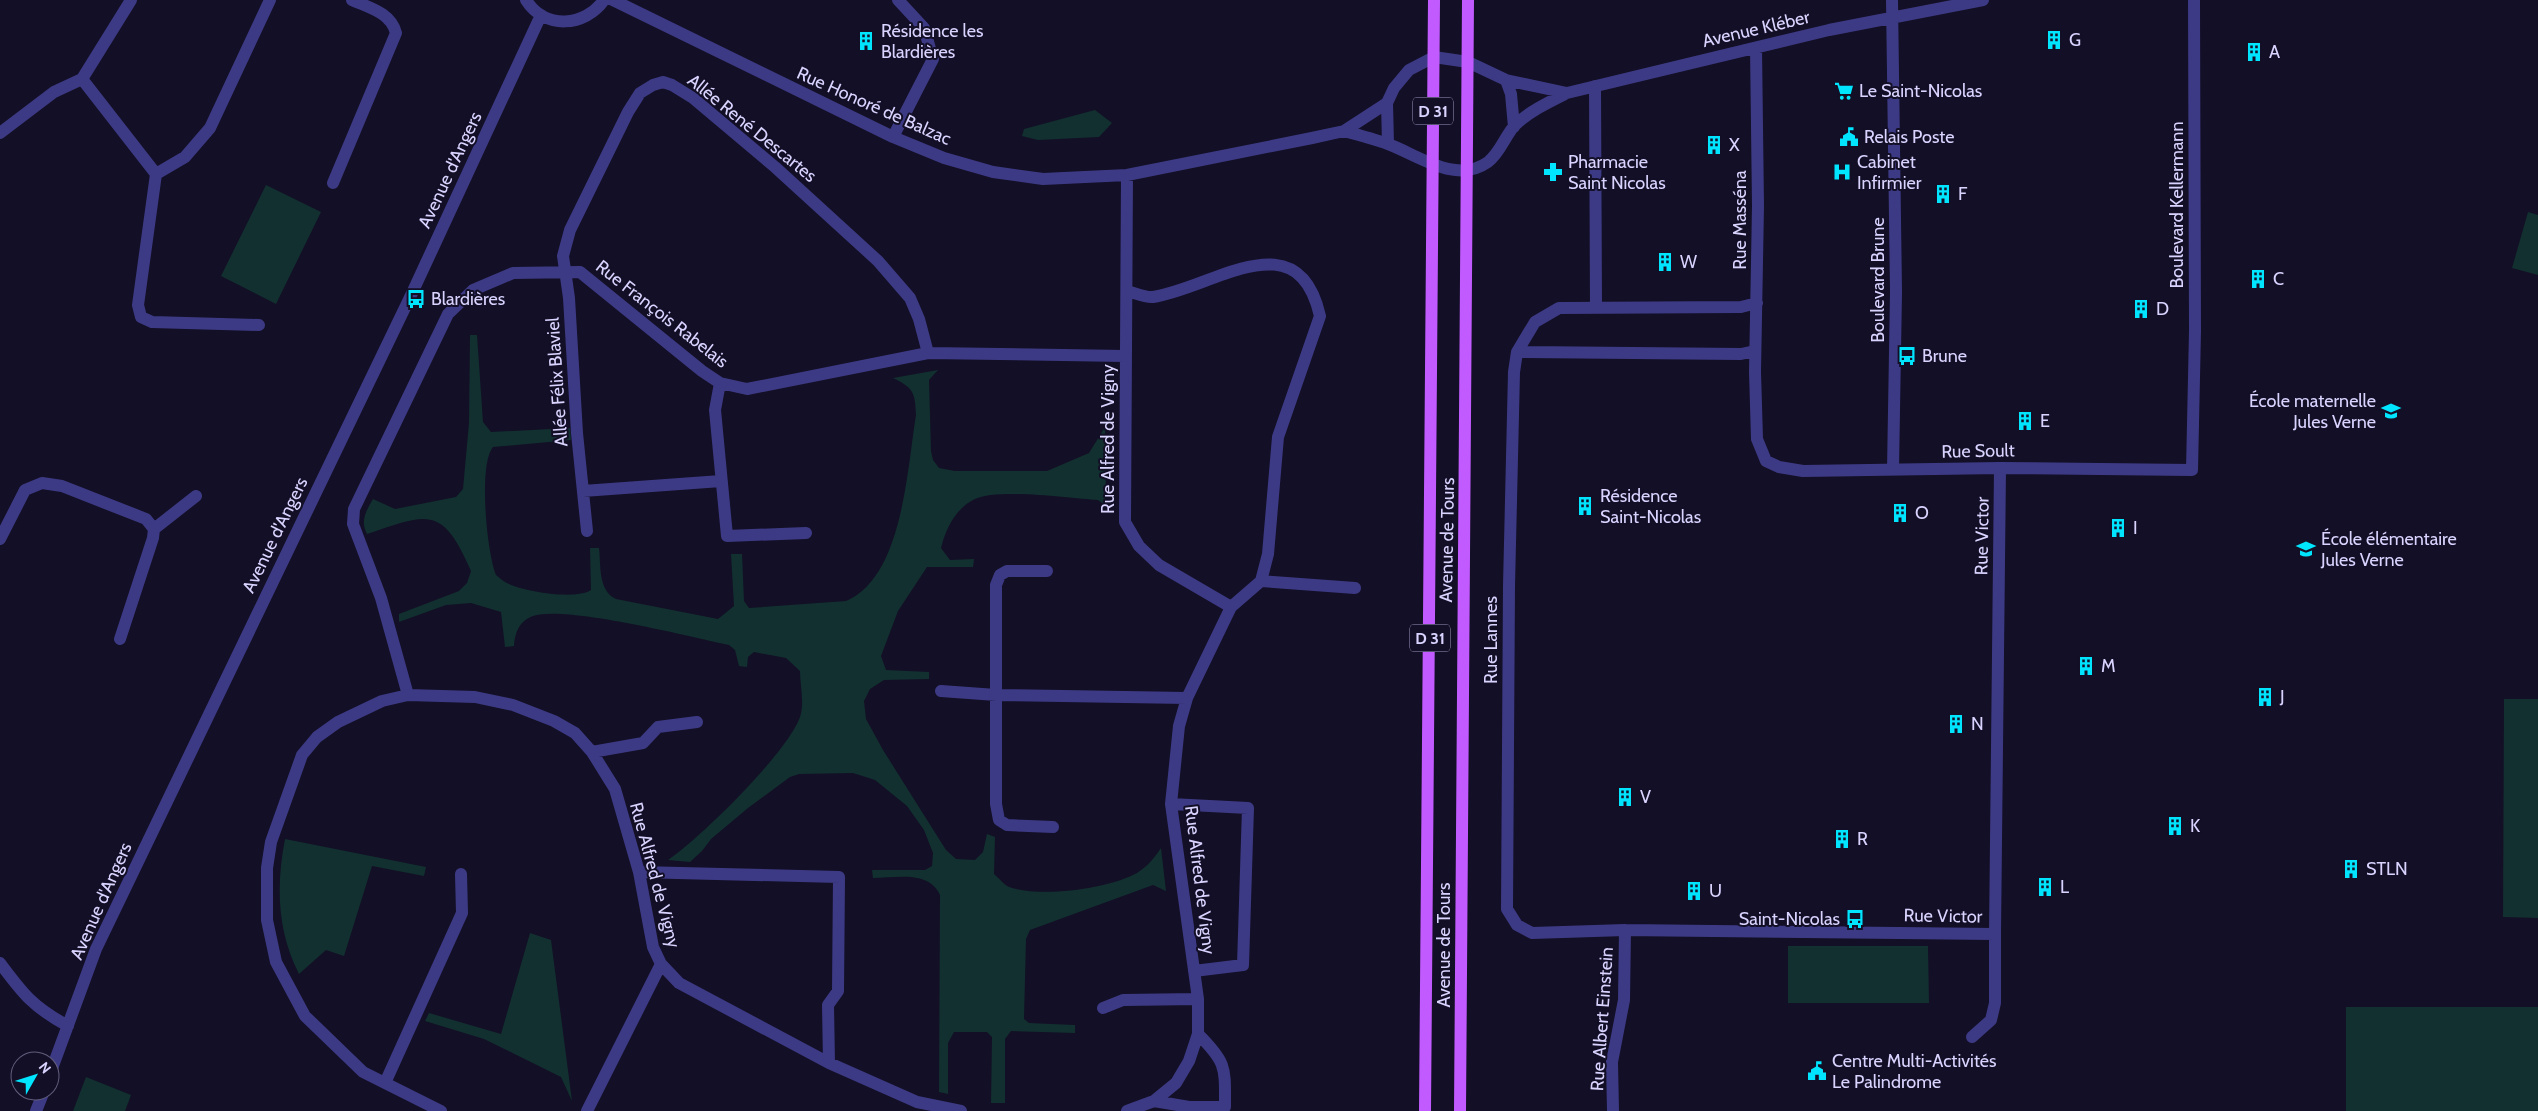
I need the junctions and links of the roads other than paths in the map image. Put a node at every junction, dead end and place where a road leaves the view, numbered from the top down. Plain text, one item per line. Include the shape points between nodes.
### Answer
1 (131, 0) edge
2 (270, 0) edge
3 (352, 0) edge
4 (526, 0) edge
5 (604, 0) edge
6 (613, 0) edge
7 (898, 0) edge
8 (1434, 0) edge
9 (1468, 0) edge
10 (1892, 0) edge
11 (1983, 0) edge
12 (2194, 0) edge
13 (540, 15) junction
14 (1893, 18) junction
15 (1756, 48) junction
16 (1434, 57) junction
17 (1468, 62) junction
18 (82, 79) junction
19 (1506, 80) junction
20 (1595, 86) junction
21 (1567, 93) junction
22 (1387, 103) junction
23 (1514, 126) junction
24 (1344, 130) junction
25 (0, 133) edge
26 (893, 137) junction
27 (1388, 144) junction
28 (1433, 165) junction
29 (1467, 171) junction
30 (156, 174) junction
31 (1127, 175) junction
32 (333, 183) dead end
33 (566, 270) junction
34 (1127, 291) junction
35 (1757, 303) junction
36 (1596, 308) junction
37 (259, 326) dead end
38 (1755, 351) junction
39 (1517, 352) junction
40 (928, 353) junction
41 (1126, 356) junction
42 (720, 383) junction
43 (1766, 461) joint
44 (2000, 468) junction
45 (1893, 470) junction
46 (2192, 470) joint
47 (722, 481) junction
48 (583, 491) junction
49 (196, 496) dead end
50 (154, 528) junction
51 (587, 531) dead end
52 (806, 533) dead end
53 (0, 539) edge
54 (1047, 571) dead end
55 (1261, 581) junction
56 (1355, 588) dead end
57 (1231, 607) junction
58 (120, 639) dead end
59 (941, 691) dead end
60 (408, 695) junction
61 (996, 695) junction
62 (1187, 698) junction
63 (697, 722) dead end
64 (592, 752) junction
65 (1171, 804) junction
66 (1053, 827) dead end
67 (639, 872) junction
68 (461, 874) dead end
69 (1516, 925) joint
70 (1625, 930) junction
71 (1995, 934) junction
72 (0, 963) edge
73 (661, 964) junction
74 (1194, 971) junction
75 (1198, 999) junction
76 (1103, 1008) dead end
77 (68, 1026) junction
78 (1198, 1034) junction
79 (1972, 1037) dead end
80 (59, 1051) edge
81 (829, 1063) junction
82 (385, 1084) junction
83 (1154, 1101) junction
84 (1225, 1109) edge
85 (442, 1111) edge
86 (587, 1111) edge
87 (961, 1111) edge
88 (1127, 1111) edge
89 (1425, 1111) edge
90 (1460, 1111) edge
91 (1613, 1111) edge

1 - 18 street
2 - 30 street via 210,128 185,157
3 - 32 street via 387,16 396,33
4 - 13 street
5 - 13 street via 585,18 570,22
6 - 26 street, Rue Honoré de Balzac
7 - 26 street via 924,28 934,59
8 - 16 main road, Avenue de Tours / D 31
9 - 17 main road, Avenue de Tours
10 - 14 street, Boulevard Brune
11 - 14 street, Avenue Kléber
12 - 46 street, Boulevard Kellermann
13 - 77 street, Avenue d'Angers via 413,292 96,949
14 - 15 street, Avenue Kléber
14 - 45 street, Boulevard Brune via 1896,292
15 - 20 street, Avenue Kléber
15 - 35 street, Rue Masséna
16 - 17 street
16 - 22 street via 1409,70
16 - 28 main road, Avenue de Tours / D 31
17 - 19 street
17 - 29 main road, Avenue de Tours
18 - 25 street via 54,92
18 - 30 street
19 - 21 street
19 - 23 street via 1511,94
20 - 21 street, Avenue Kléber
20 - 36 street
21 - 23 street via 1534,110
22 - 24 street
22 - 27 street
23 - 29 street via 1488,162
24 - 27 street
24 - 31 street, Rue Honoré de Balzac
26 - 31 street, Rue Honoré de Balzac via 944,158 993,172 1043,179
27 - 28 street
28 - 29 street
28 - 89 main road, Avenue de Tours / D 31
29 - 90 main road, Avenue de Tours
30 - 37 street via 138,305 141,316 152,322
31 - 34 street, Rue Alfred de Vigny
33 - 40 street, Allée René Descartes via 562,256 570,230 628,112 640,93 663,82 693,98 878,261 910,298
33 - 42 street, Rue François Rabelais via 580,272
33 - 48 street, Allée Félix Blaviel
33 - 60 street, Rue François Rabelais via 513,273 473,290 448,314 354,509 352,524 381,598
34 - 41 street, Rue Alfred de Vigny
34 - 55 street via 1152,298 1254,264 1275,263 1296,272 1310,286 1317,300 1320,316 1278,437 1268,554
35 - 36 street, Rue Lannes via 1741,307
35 - 38 street, Rue Masséna
36 - 39 street, Rue Lannes via 1559,308 1535,322
38 - 39 street via 1741,354
38 - 43 street, Rue Masséna via 1757,439
39 - 69 street, Rue Lannes via 1509,577 1507,909
40 - 41 street, Rue François Rabelais
40 - 42 street, Rue François Rabelais via 747,389
41 - 57 street, Rue Alfred de Vigny via 1125,522 1139,546 1159,565
42 - 47 street via 715,410
43 - 45 street, Rue Soult via 1803,472
44 - 45 street, Rue Soult
44 - 46 street, Rue Soult
44 - 71 street, Rue Victor
47 - 48 street
47 - 52 street via 727,536
48 - 51 street, Allée Félix Blaviel
49 - 50 street
50 - 53 street via 146,519 62,486 42,483 26,490
50 - 58 street
54 - 61 street via 1007,571 1000,575 996,585
55 - 56 street
55 - 57 street
57 - 62 street, Rue Alfred de Vigny
59 - 61 street
60 - 64 street, Rue Alfred de Vigny via 475,697 513,705 554,720 575,733
60 - 82 street, Rue Alfred de Vigny via 382,701 338,722 317,737 302,755 271,842 267,868 267,920 276,962 305,1016 363,1072
61 - 62 street
61 - 66 street via 996,804 999,820 1007,825
62 - 65 street, Rue Alfred de Vigny via 1179,726
63 - 64 street via 658,726 643,743
64 - 67 street, Rue Alfred de Vigny via 615,789
65 - 74 street, Rue Alfred de Vigny
65 - 74 street via 1248,808 1244,965
67 - 73 street, Rue Alfred de Vigny via 654,947
67 - 81 street via 838,877 838,991 828,1005
68 - 82 street via 462,913
69 - 70 street, Rue Victor via 1532,933
70 - 71 street, Rue Victor
70 - 91 street, Rue Albert Einstein via 1624,1000 1612,1062
71 - 79 street via 1996,1003 1991,1020
72 - 77 street via 23,995
73 - 81 street, Rue Alfred de Vigny via 678,983
73 - 86 street
74 - 75 street, Rue Alfred de Vigny
75 - 76 street via 1124,1000
75 - 78 street, Rue Alfred de Vigny
77 - 80 street, Avenue d'Angers
78 - 83 street, Rue Alfred de Vigny via 1189,1061 1176,1083
78 - 84 street via 1218,1054 1225,1073
81 - 87 street, Rue Alfred de Vigny via 917,1102
82 - 85 street, Rue Alfred de Vigny
83 - 84 street
83 - 88 street, Rue Alfred de Vigny

